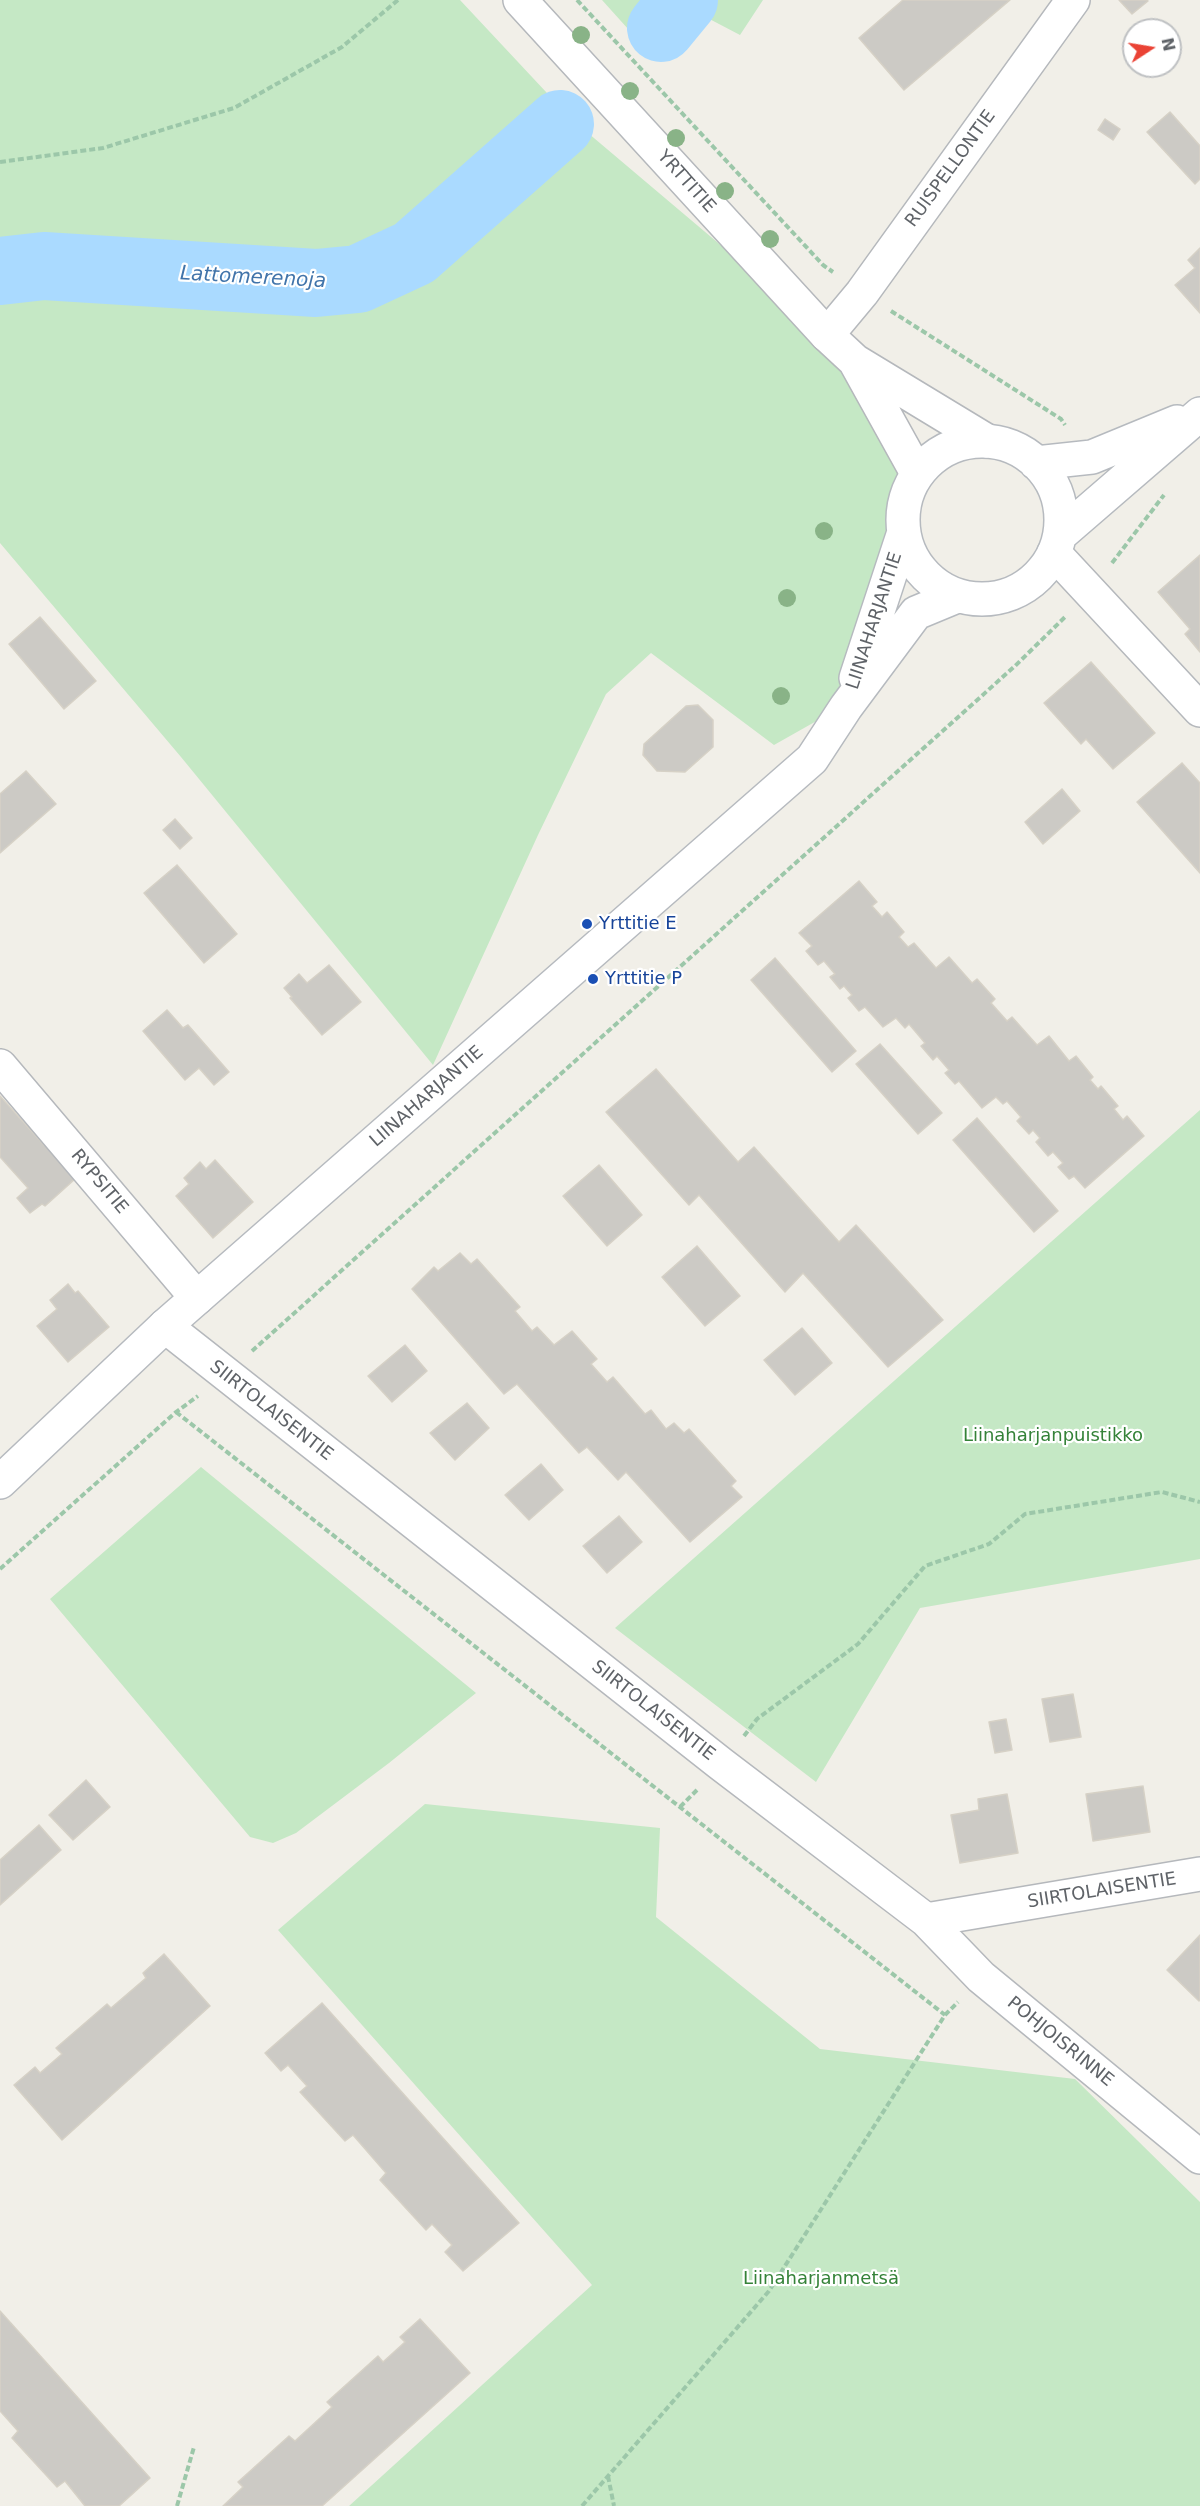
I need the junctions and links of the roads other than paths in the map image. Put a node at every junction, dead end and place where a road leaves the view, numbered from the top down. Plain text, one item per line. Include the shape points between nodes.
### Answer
1 (519, 0) edge
2 (1073, 0) edge
3 (827, 335) junction
4 (855, 361) junction
5 (1200, 413) edge
6 (987, 441) junction
7 (1036, 463) junction
8 (917, 473) junction
9 (903, 535) junction
10 (1057, 544) junction
11 (957, 596) junction
12 (846, 707) junction
13 (1200, 710) edge
14 (0, 1066) edge
15 (197, 1298) junction
16 (165, 1326) junction
17 (0, 1482) edge
18 (1200, 1874) edge
19 (926, 1920) junction
20 (1200, 2157) edge

1 - 3 street, YRTTITIE
2 - 3 street, RUISPELLONTIE via 862,293
3 - 4 street, YRTTITIE
4 - 6 street, YRTTITIE
4 - 8 street, YRTTITIE
5 - 7 street via 1092,457
5 - 10 street
6 - 7 street via 1017,449
6 - 8 street via 951,447
7 - 10 street via 1052,485 1060,507
8 - 9 street via 902,515
9 - 11 street via 923,574
9 - 12 street, LIINAHARJANTIE
10 - 11 street via 1044,570 1025,587 984,600
10 - 13 street via 1090,592
11 - 12 street, LIINAHARJANTIE via 916,613
12 - 15 street, LIINAHARJANTIE via 812,759
14 - 15 street, RYPSITIE
15 - 16 street, LIINAHARJANTIE
16 - 17 street, LIINAHARJANTIE
16 - 19 street, SIIRTOLAISENTIE via 721,1764
18 - 19 street, SIIRTOLAISENTIE
19 - 20 street, POHJOISRINNE via 981,1977

